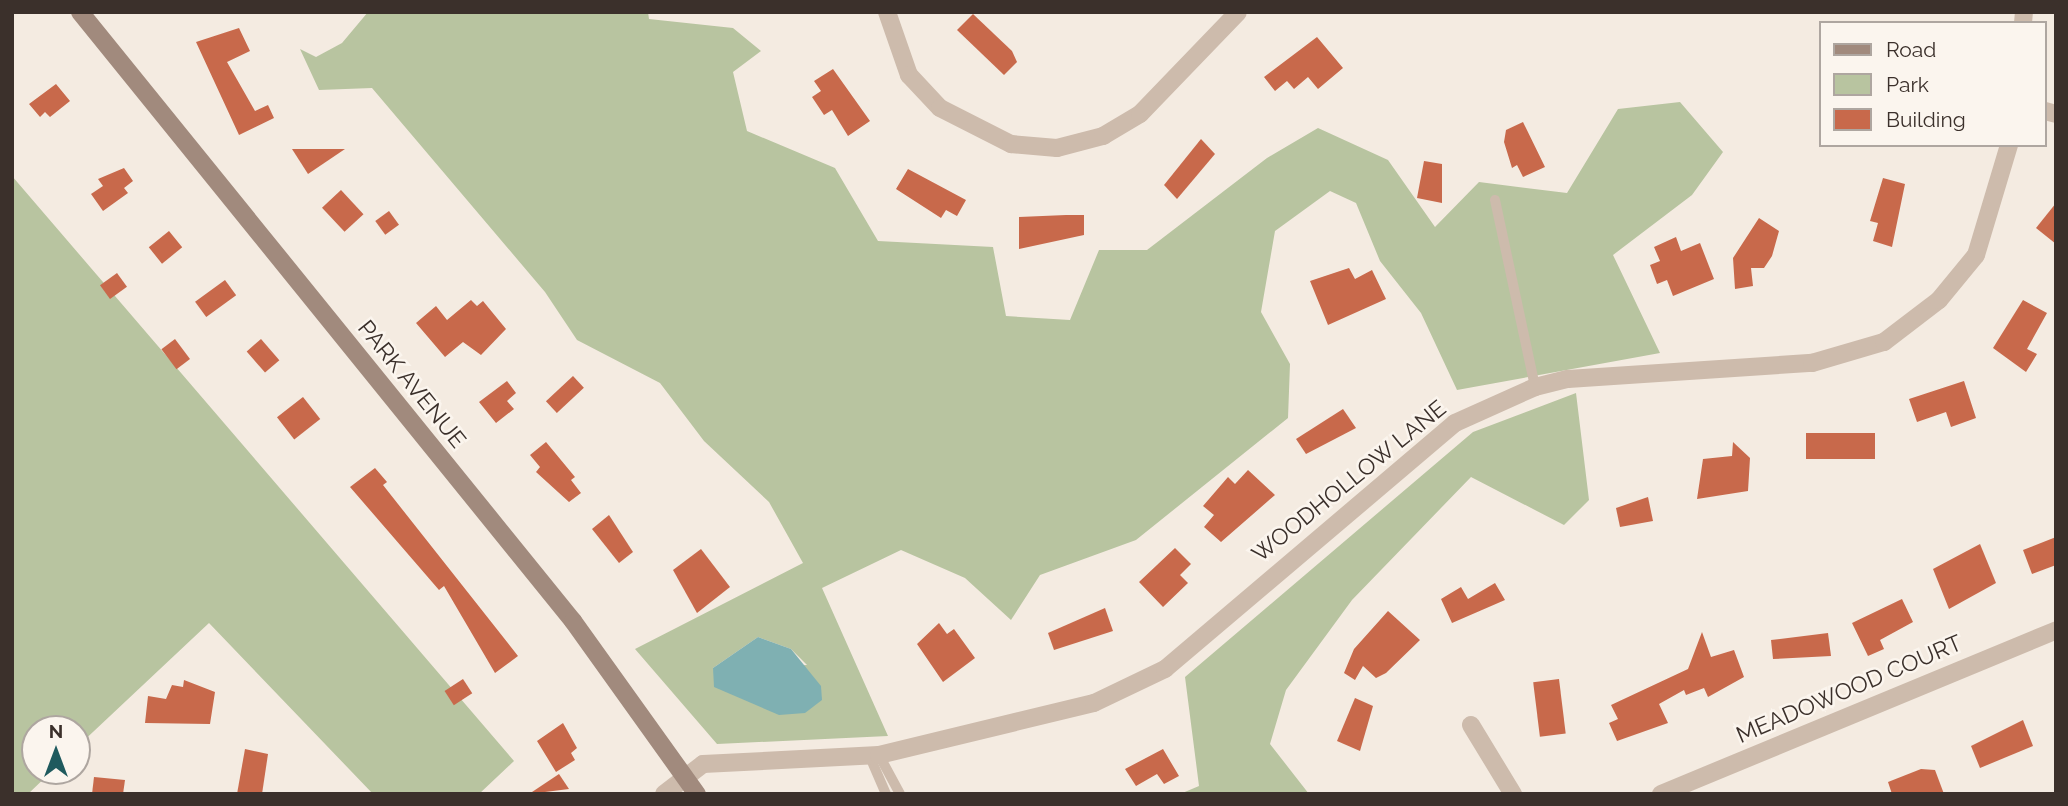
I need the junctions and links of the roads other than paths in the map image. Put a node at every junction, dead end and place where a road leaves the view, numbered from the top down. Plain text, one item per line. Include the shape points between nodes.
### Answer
1 (80, 12) edge
2 (887, 12) edge
3 (1238, 12) edge
4 (2008, 147) edge
5 (1494, 200) dead end
6 (1535, 387) junction
7 (2056, 630) edge
8 (1471, 725) dead end
9 (874, 756) junction
10 (685, 778) junction
11 (664, 794) edge
12 (697, 794) edge
13 (886, 794) edge
14 (900, 794) edge
15 (1513, 794) edge
16 (1661, 794) edge

1 - 10 main road, PARK AVENUE via 573,621
2 - 3 street via 909,75 940,108 1011,144 1057,148 1103,136 1140,114
4 - 6 street, WOODHOLLOW LANE via 2002,185 1976,255 1939,300 1884,342 1812,363 1567,379
5 - 6 lane
6 - 9 street, WOODHOLLOW LANE via 1455,424 1165,669 1094,703
7 - 16 street, MEADOWOOD COURT
8 - 15 street
9 - 10 street, WOODHOLLOW LANE via 725,760 703,764
9 - 13 lane
9 - 14 lane
10 - 11 street, WOODHOLLOW LANE
10 - 12 main road, PARK AVENUE

